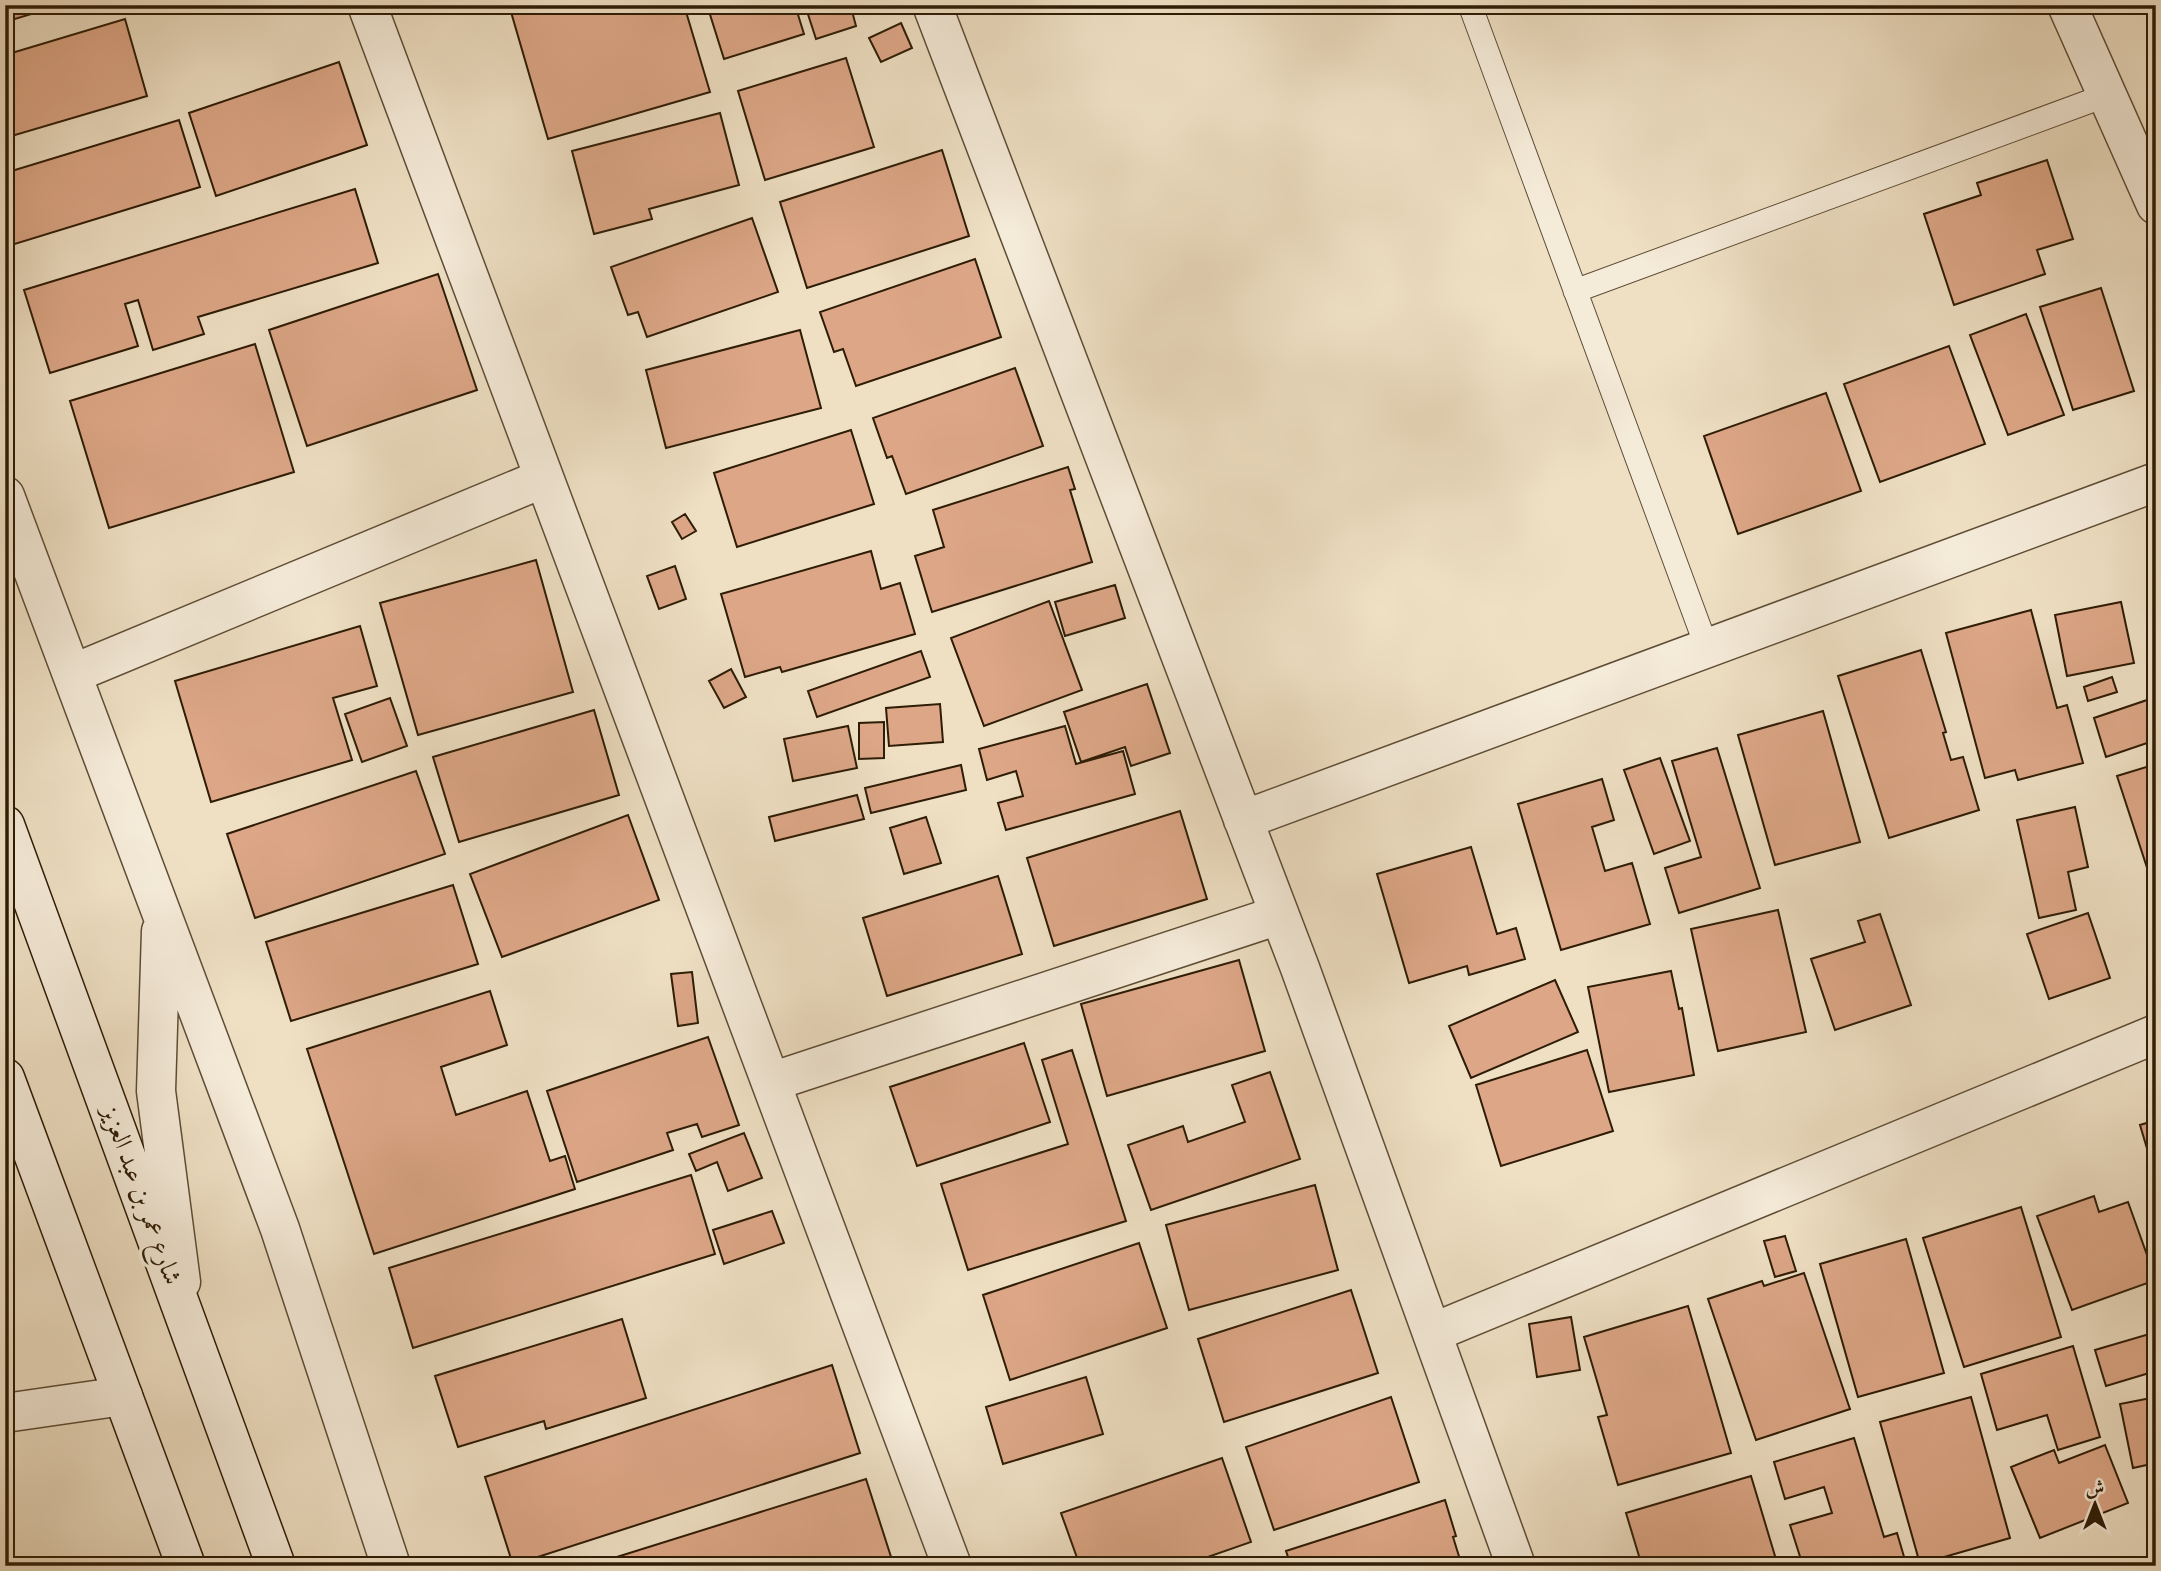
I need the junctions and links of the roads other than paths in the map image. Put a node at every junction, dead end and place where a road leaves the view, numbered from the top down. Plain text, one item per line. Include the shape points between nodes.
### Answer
1 (367, 5) edge
2 (932, 5) edge
3 (1469, 5) edge
4 (2067, 5) edge
5 (2107, 95) junction
6 (2156, 205) edge
7 (1575, 291) junction
8 (544, 478) junction
9 (2156, 482) edge
10 (5, 496) edge
11 (1706, 648) junction
12 (72, 674) junction
13 (1243, 820) junction
14 (5, 825) edge
15 (162, 914) junction
16 (1279, 915) junction
17 (2156, 1034) edge
18 (5, 1078) edge
19 (771, 1082) junction
20 (185, 1312) junction
21 (1432, 1333) junction
22 (122, 1396) junction
23 (5, 1413) edge
24 (186, 1566) edge
25 (276, 1566) edge
26 (391, 1566) edge
27 (952, 1566) edge
28 (1516, 1566) edge

1 - 8 street
2 - 13 street
3 - 7 lane
4 - 5 street
5 - 6 street
5 - 7 lane
7 - 11 lane
8 - 12 street
8 - 19 street
9 - 11 street
10 - 12 street
11 - 13 street
12 - 15 street
13 - 16 street
14 - 20 street, شارع عمر بن عبد العزيز
15 - 20 street via 156,1091
15 - 26 street via 280,1228
16 - 19 street
16 - 21 street
17 - 21 street
18 - 22 street
19 - 27 street
20 - 25 street, شارع عمر بن عبد العزيز
21 - 28 street
22 - 23 street
22 - 24 street

